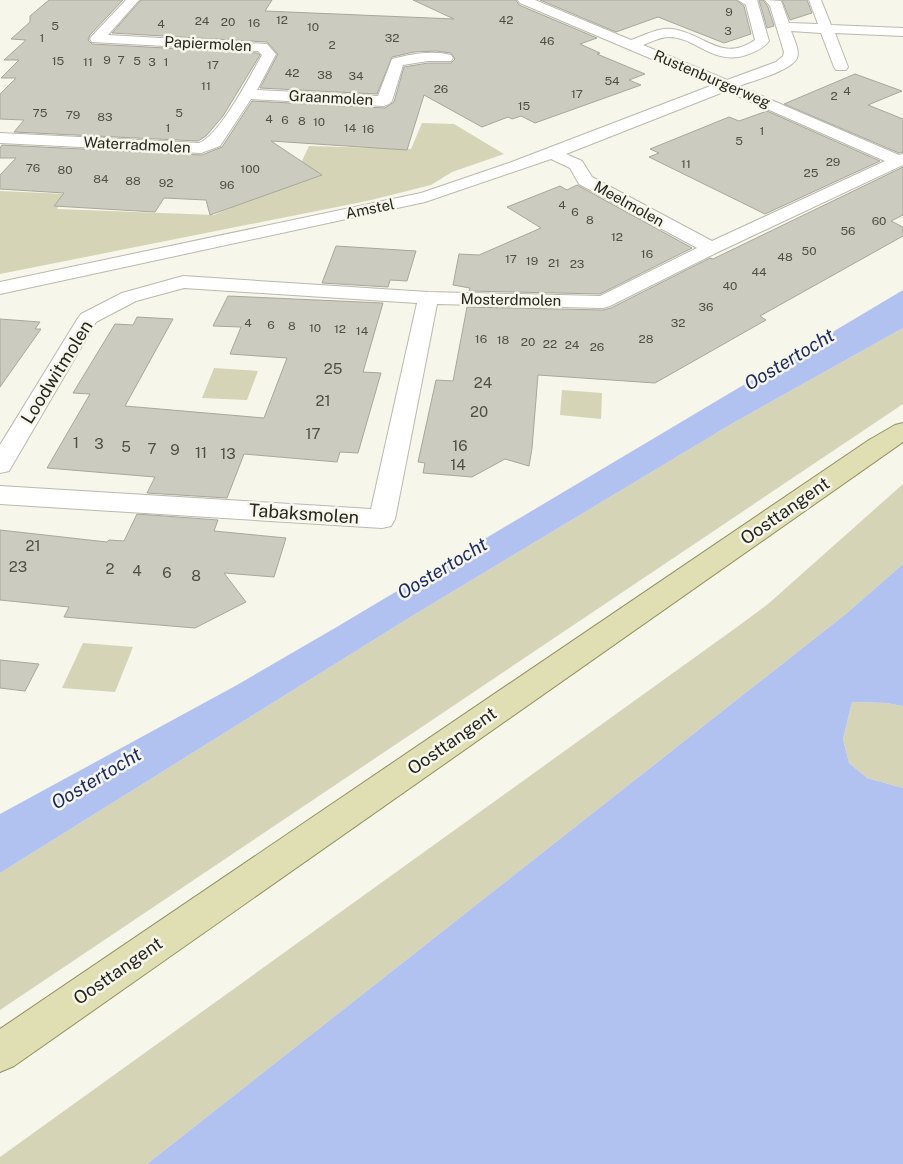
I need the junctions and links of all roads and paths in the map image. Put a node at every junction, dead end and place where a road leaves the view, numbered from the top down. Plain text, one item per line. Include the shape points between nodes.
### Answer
1 (133, 0) edge
2 (524, 0) edge
3 (744, 0) edge
4 (771, 0) edge
5 (815, 0) edge
6 (783, 27) junction
7 (827, 29) junction
8 (903, 32) edge
9 (631, 45) junction
10 (446, 58) dead end
11 (841, 67) dead end
12 (727, 86) junction
13 (247, 94) junction
14 (0, 138) edge
15 (553, 154) junction
16 (901, 160) edge
17 (711, 248) junction
18 (117, 263) junction
19 (0, 288) edge
20 (129, 296) junction
21 (428, 298) junction
22 (903, 431) edge
23 (0, 465) edge
24 (0, 495) edge
25 (0, 1052) edge

1 - 13 street, Papiermolen via 97,39 262,47 269,54
2 - 9 street, Rustenburgerweg
3 - 9 street via 752,3 762,41 746,51 720,54 672,33
4 - 6 street via 776,4
5 - 7 street
6 - 7 street
6 - 12 street, Amstel via 790,58
7 - 8 street
7 - 11 street
9 - 12 street, Rustenburgerweg
10 - 13 street, Graanmolen via 397,62 384,101
12 - 15 street, Amstel
12 - 16 street, Rustenburgerweg
13 - 14 street, Waterradmolen via 214,143 202,148
15 - 17 street, Meelmolen via 576,165 585,180
15 - 18 street, Amstel via 425,197
16 - 17 street, Mosterdmolen
17 - 21 street, Mosterdmolen via 603,302
18 - 19 street, Amstel
18 - 20 street
20 - 21 street, Mosterdmolen via 183,282
20 - 23 street, Loodwitmolen via 88,318
21 - 24 street, Tabaksmolen via 382,519
22 - 25 main road, Oosttangent

